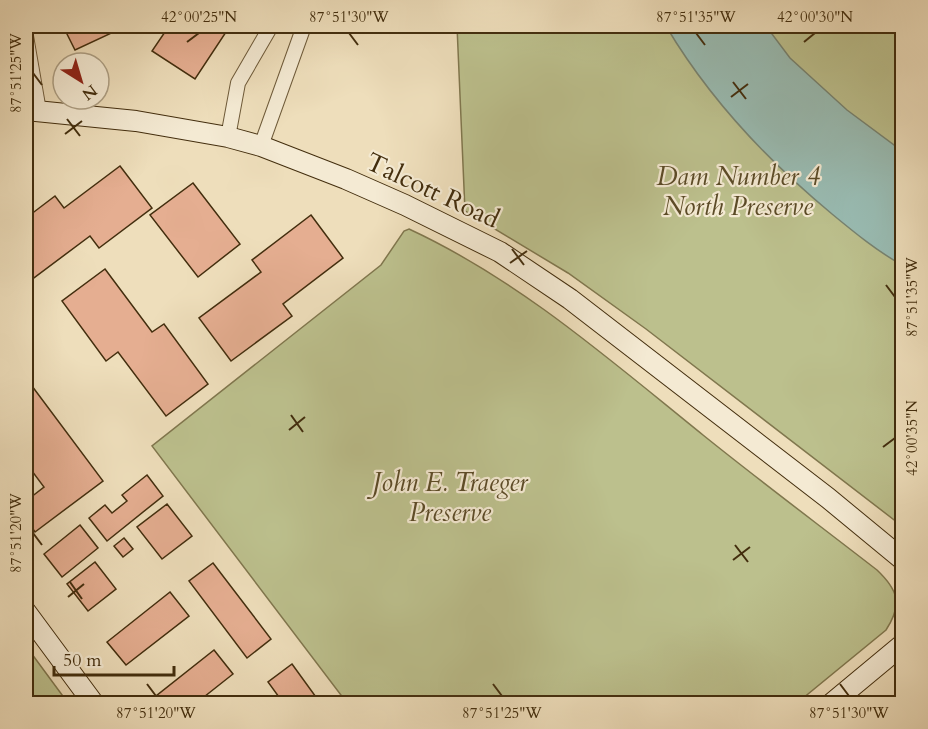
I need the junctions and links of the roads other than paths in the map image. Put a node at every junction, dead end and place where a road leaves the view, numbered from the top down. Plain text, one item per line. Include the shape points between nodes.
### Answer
1 (272, 26) edge
2 (304, 26) edge
3 (26, 36) edge
4 (32, 111) edge
5 (228, 137) junction
6 (261, 146) junction
7 (903, 559) edge
8 (26, 612) edge
9 (903, 645) edge
10 (94, 704) edge
11 (831, 704) edge

1 - 5 street via 238,82
2 - 6 street
3 - 4 street
4 - 5 main road, Talcott Road via 136,121
5 - 6 main road, Talcott Road
6 - 7 main road, Talcott Road via 405,205 500,252 570,299
8 - 10 main road
9 - 11 main road

